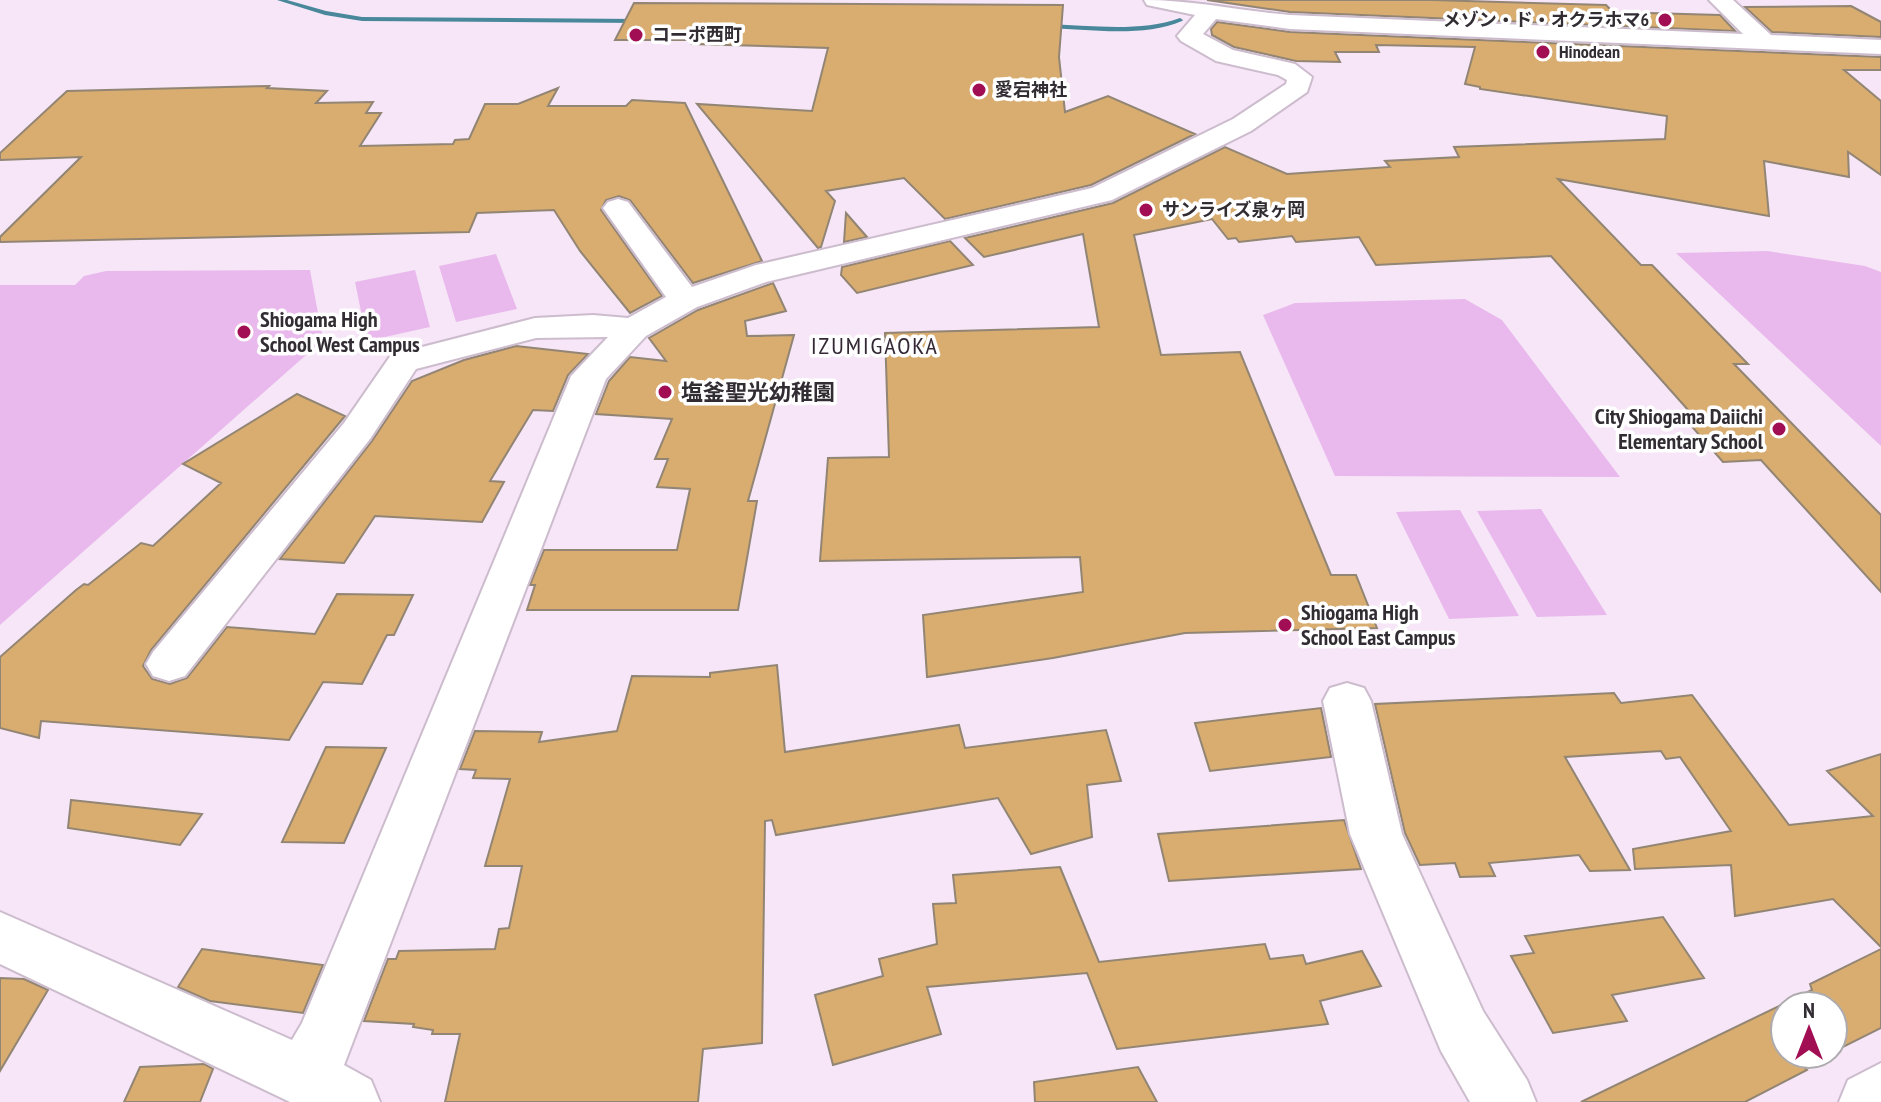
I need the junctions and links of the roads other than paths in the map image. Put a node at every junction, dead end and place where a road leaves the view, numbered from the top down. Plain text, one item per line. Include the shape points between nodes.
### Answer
1 (1155, 0) edge
2 (1720, 0) edge
3 (1209, 13) junction
4 (1766, 43) junction
5 (1881, 47) edge
6 (618, 208) dead end
7 (685, 300) junction
8 (634, 329) junction
9 (169, 664) dead end
10 (1347, 701) dead end
11 (0, 937) edge
12 (326, 1089) edge
13 (1881, 1094) edge
14 (1505, 1102) edge
15 (1870, 1102) edge

1 - 3 street
2 - 4 street
3 - 4 street via 1290,22
3 - 7 street via 1189,36 1225,56 1286,69 1300,77 1298,87 1242,125 1102,194 756,275
4 - 5 street
6 - 7 street
7 - 8 street
8 - 9 street via 563,324 535,328 403,362 357,431
8 - 12 street via 589,376 324,1043
10 - 14 street via 1376,834 1462,1031
11 - 12 street
13 - 15 street

